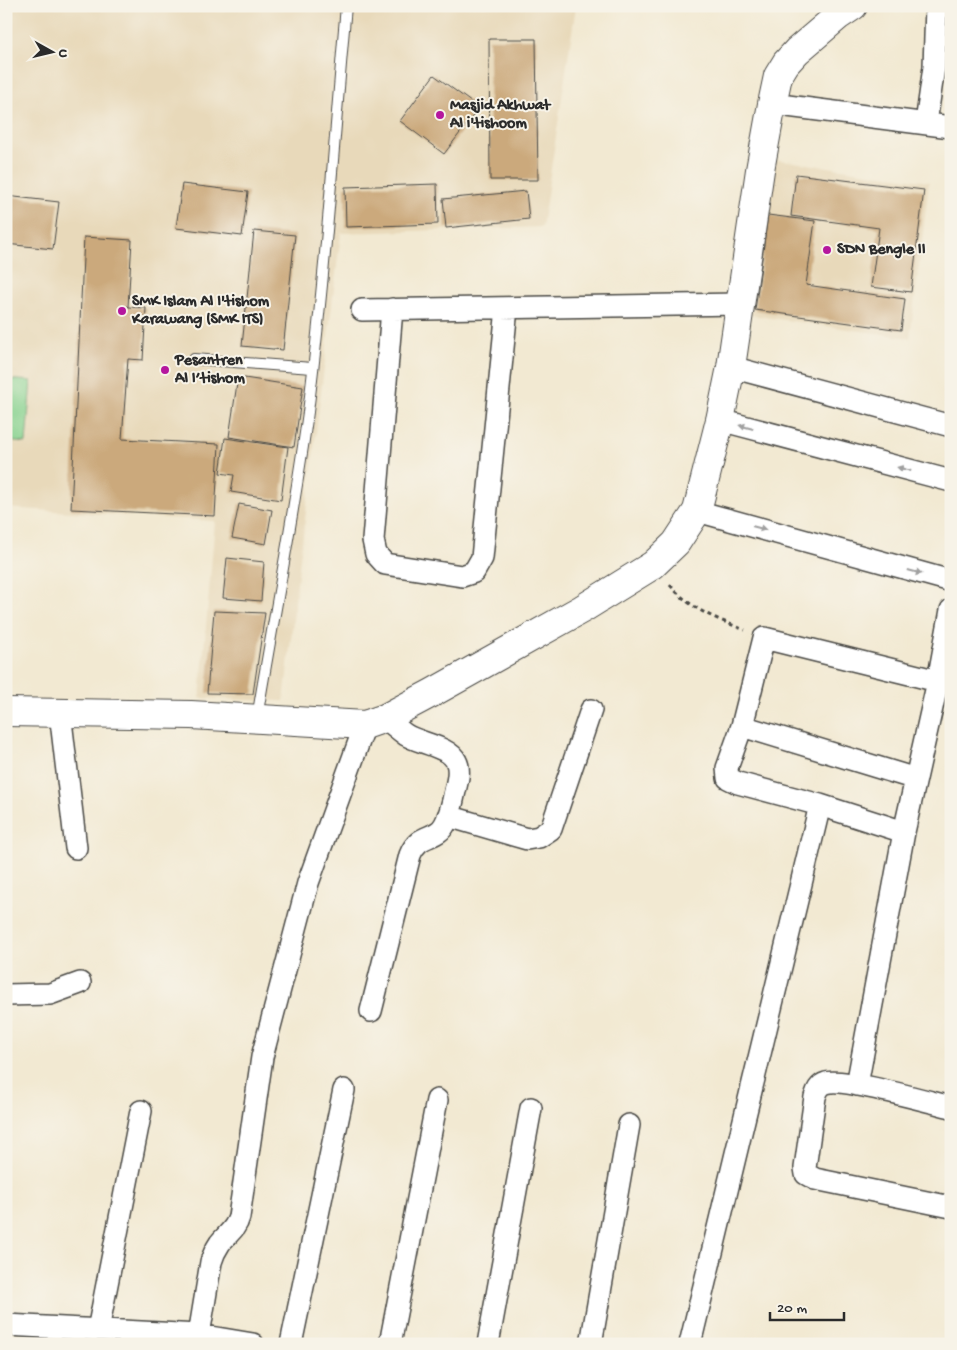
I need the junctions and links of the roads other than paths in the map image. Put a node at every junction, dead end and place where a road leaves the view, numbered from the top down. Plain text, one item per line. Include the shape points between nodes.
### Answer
1 (346, 6) edge
2 (853, 6) edge
3 (936, 6) edge
4 (772, 104) junction
5 (926, 124) junction
6 (951, 127) edge
7 (740, 304) junction
8 (507, 308) junction
9 (392, 309) junction
10 (362, 310) dead end
11 (194, 359) dead end
12 (731, 367) junction
13 (312, 368) junction
14 (720, 420) junction
15 (951, 426) edge
16 (951, 481) edge
17 (697, 511) junction
18 (951, 581) edge
19 (950, 621) edge
20 (938, 681) junction
21 (591, 710) dead end
22 (6, 712) edge
23 (60, 712) junction
24 (256, 718) junction
25 (375, 722) junction
26 (742, 726) junction
27 (916, 779) junction
28 (820, 805) junction
29 (448, 816) junction
30 (904, 832) junction
31 (76, 848) dead end
32 (80, 982) dead end
33 (6, 995) edge
34 (371, 1011) dead end
35 (857, 1085) junction
36 (344, 1090) dead end
37 (437, 1100) dead end
38 (950, 1106) edge
39 (530, 1108) dead end
40 (141, 1111) dead end
41 (629, 1125) dead end
42 (951, 1207) edge
43 (6, 1324) edge
44 (98, 1330) junction
45 (199, 1335) junction
46 (254, 1344) edge
47 (291, 1344) edge
48 (390, 1344) edge
49 (488, 1344) edge
50 (591, 1344) edge
51 (690, 1344) edge

1 - 13 lane
2 - 4 street via 796,51 786,63 778,76
3 - 5 street via 934,67
4 - 5 street
4 - 7 street
5 - 6 street
7 - 8 street
7 - 12 street
8 - 9 street
8 - 9 street via 482,558 474,572 462,576 385,564 376,554 373,540
9 - 10 street
11 - 13 lane
12 - 14 street
12 - 15 street
13 - 24 lane via 288,540
16 -> 14 street
14 - 17 street
17 -> 18 street
17 - 25 street via 676,543 653,565 432,694
19 - 20 street
20 - 26 street via 764,638
20 - 27 street
21 - 29 street via 551,829 539,838 527,839
22 - 23 street
23 - 24 street
23 - 31 street
24 - 25 street
25 - 29 street via 443,750 456,761 457,782
25 - 45 street via 308,883 262,1057 239,1216 237,1224 213,1257
26 - 27 street
26 - 28 street via 727,768 728,778
27 - 30 street
28 - 30 street
28 - 51 street
29 - 34 street via 440,831 419,841 410,855
30 - 35 street
32 - 33 street via 50,994
35 - 38 street
35 - 42 street via 832,1082 819,1087 814,1097 804,1168 806,1174 815,1179
36 - 47 street
37 - 48 street
39 - 49 street
40 - 44 street
41 - 50 street
43 - 44 street
44 - 45 street
45 - 46 street

